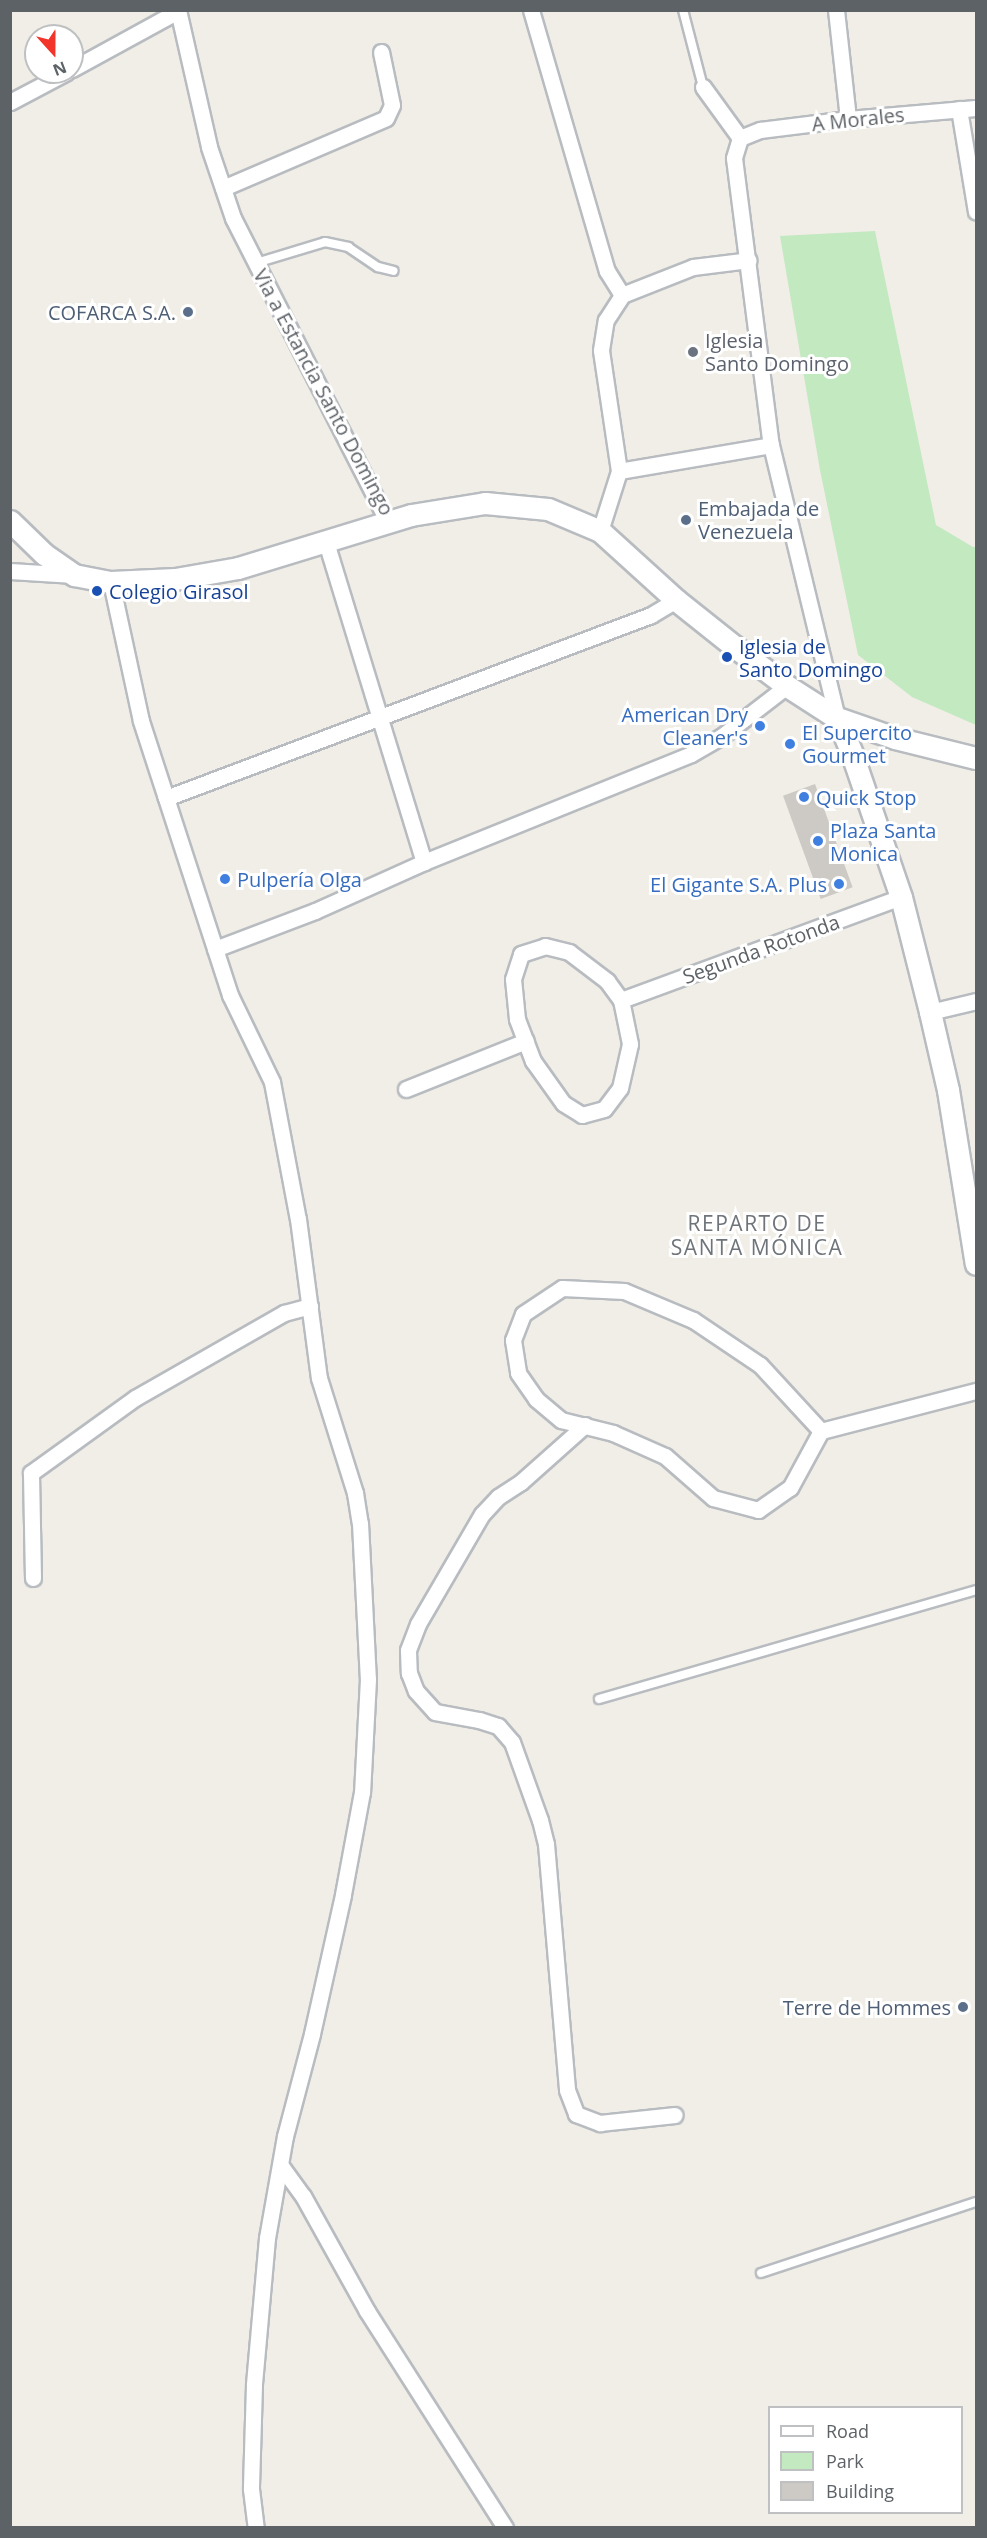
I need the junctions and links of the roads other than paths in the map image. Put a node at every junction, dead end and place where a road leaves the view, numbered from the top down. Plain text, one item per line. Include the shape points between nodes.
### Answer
1 (531, 10) edge
2 (682, 10) edge
3 (836, 10) edge
4 (178, 11) edge
5 (381, 52) dead end
6 (84, 62) edge
7 (44, 84) edge
8 (703, 87) joint
9 (10, 102) edge
10 (976, 108) edge
11 (959, 109) junction
12 (848, 118) junction
13 (740, 138) junction
14 (223, 188) junction
15 (976, 212) edge
16 (749, 260) junction
17 (256, 262) junction
18 (394, 271) dead end
19 (622, 295) junction
20 (771, 445) junction
21 (619, 471) junction
22 (10, 520) edge
23 (388, 522) junction
24 (600, 531) junction
25 (326, 542) junction
26 (10, 571) edge
27 (74, 575) junction
28 (111, 582) junction
29 (676, 600) junction
30 (787, 686) junction
31 (378, 716) junction
32 (837, 718) junction
33 (976, 758) edge
34 (166, 798) junction
35 (424, 862) junction
36 (901, 897) junction
37 (215, 949) junction
38 (621, 1000) junction
39 (976, 1001) edge
40 (930, 1012) junction
41 (526, 1041) junction
42 (406, 1089) dead end
43 (976, 1264) edge
44 (310, 1306) junction
45 (976, 1391) edge
46 (585, 1425) junction
47 (821, 1431) junction
48 (33, 1578) dead end
49 (976, 1590) edge
50 (599, 1699) dead end
51 (675, 2115) dead end
52 (281, 2166) junction
53 (976, 2202) edge
54 (761, 2273) dead end
55 (256, 2528) edge
56 (505, 2528) edge

1 - 19 street via 607,271
2 - 8 lane
3 - 12 street
4 - 6 street
4 - 14 street, Via a Estancia Santo Domingo via 209,147
5 - 14 street via 392,105 386,118
7 - 9 street
8 - 13 street
10 - 11 street, A Morales
11 - 12 street, A Morales
11 - 15 street
12 - 13 street, A Morales via 760,130
13 - 16 street via 734,158
14 - 17 street, Via a Estancia Santo Domingo via 233,218
16 - 19 street via 693,267
16 - 20 street
17 - 18 lane via 325,242 348,247 378,267
17 - 23 street, Via a Estancia Santo Domingo
19 - 21 street via 606,321 601,351
20 - 21 street
20 - 32 street
21 - 24 street
22 - 27 street via 44,554
23 - 24 street, Via a Estancia Santo Domingo via 485,503 548,509
23 - 25 street
24 - 29 street, Via a Estancia Santo Domingo
25 - 28 street via 237,568 175,579
25 - 31 street
26 - 27 street
27 - 28 street
28 - 34 street via 141,721
29 - 30 street, Via a Estancia Santo Domingo
29 - 31 street via 651,615
30 - 32 street, Via a Estancia Santo Domingo
30 - 35 street via 722,736 691,754
31 - 34 street
31 - 35 street
32 - 33 street, Via a Estancia Santo Domingo
32 - 36 street
34 - 37 street
35 - 37 street via 315,911
36 - 38 street, Segunda Rotonda
36 - 40 street
37 - 44 street via 230,995 272,1082
38 - 41 street via 607,981 569,952 545,946 521,954 513,979 517,1019
38 - 41 street via 630,1044 620,1088 604,1109 582,1115 563,1103 533,1061
39 - 40 street
40 - 43 street via 948,1090
41 - 42 street
44 - 48 street via 284,1313 135,1398 31,1473
44 - 52 street via 319,1378 355,1493 360,1523 368,1679 362,1792 344,1895
45 - 47 street
46 - 47 street via 664,1456 713,1498 758,1510 790,1488
46 - 47 street via 561,1420 537,1399 518,1373 513,1340 523,1314 561,1288 624,1291 693,1320 760,1365
46 - 51 street via 482,1514 418,1624 408,1650 410,1673 416,1691 435,1712 498,1726 512,1743 546,1844 567,2090 576,2114 600,2123
49 - 50 lane
52 - 55 street via 267,2238 254,2385 251,2488
52 - 56 street
53 - 54 lane

